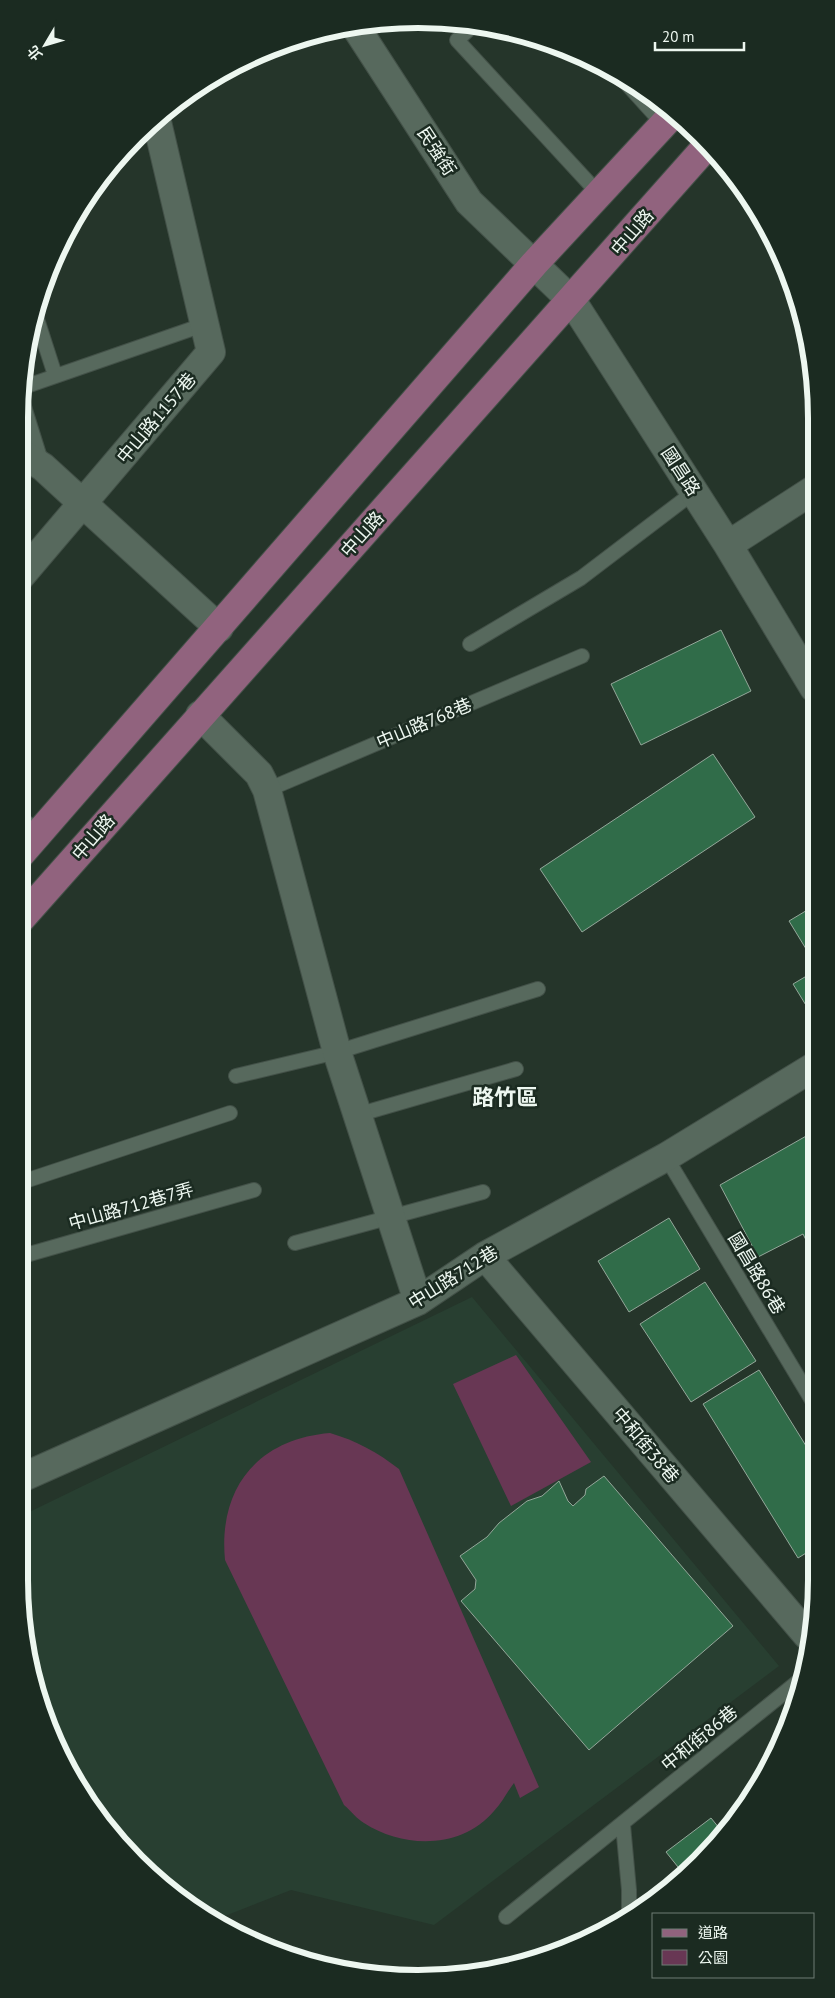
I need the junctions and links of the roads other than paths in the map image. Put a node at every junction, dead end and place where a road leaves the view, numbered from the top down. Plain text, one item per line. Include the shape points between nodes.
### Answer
1 (467, 31) edge
2 (359, 32) edge
3 (669, 119) edge
4 (158, 126) edge
5 (702, 151) edge
6 (599, 194) junction
7 (534, 264) junction
8 (572, 301) junction
9 (39, 325) edge
10 (203, 325) junction
11 (55, 375) junction
12 (29, 385) edge
13 (28, 419) edge
14 (28, 458) edge
15 (43, 467) junction
16 (694, 492) junction
17 (808, 493) edge
18 (83, 504) junction
19 (728, 545) junction
20 (28, 568) edge
21 (220, 628) junction
22 (470, 644) dead end
23 (582, 656) dead end
24 (808, 678) edge
25 (200, 715) junction
26 (267, 790) junction
27 (28, 836) edge
28 (28, 911) edge
29 (538, 989) dead end
30 (337, 1052) junction
31 (516, 1069) dead end
32 (808, 1070) edge
33 (236, 1076) dead end
34 (230, 1112) dead end
35 (357, 1114) junction
36 (666, 1157) junction
37 (28, 1180) edge
38 (254, 1190) dead end
39 (482, 1192) dead end
40 (392, 1216) junction
41 (295, 1243) dead end
42 (28, 1254) edge
43 (485, 1256) junction
44 (418, 1301) junction
45 (808, 1394) edge
46 (28, 1475) edge
47 (804, 1631) edge
48 (793, 1686) edge
49 (622, 1825) junction
50 (629, 1908) edge
51 (506, 1917) dead end

1 - 6 lane via 457,40
2 - 7 street, 民強街 via 469,202
3 - 6 main road
4 - 10 street, 中山路1157巷
5 - 8 main road, 中山路
6 - 7 main road
7 - 8 street, 國昌路
7 - 21 main road
8 - 16 street, 國昌路
8 - 25 main road, 中山路
9 - 11 lane
10 - 11 lane
10 - 18 street, 中山路1157巷 via 210,352
11 - 12 lane
13 - 15 lane
14 - 15 street
15 - 18 street
16 - 19 street, 國昌路
16 - 22 lane via 581,578
17 - 19 street
18 - 20 street, 中山路1157巷
18 - 21 street
19 - 24 street, 國昌路
21 - 27 main road
23 - 26 lane, 中山路768巷
25 - 26 street via 259,774
25 - 28 main road, 中山路
26 - 30 street
29 - 30 lane
30 - 33 lane
30 - 35 street
31 - 35 lane
32 - 36 street, 中山路712巷
34 - 37 lane
35 - 40 street
36 - 43 street, 中山路712巷
36 - 45 lane, 國昌路86巷
38 - 42 lane, 中山路712巷7弄
39 - 40 lane
40 - 41 lane
40 - 44 street
43 - 44 street, 中山路712巷
43 - 47 street, 中和街38巷
44 - 46 street, 中山路712巷
48 - 49 lane, 中和街86巷
49 - 50 lane
49 - 51 lane, 中和街86巷

